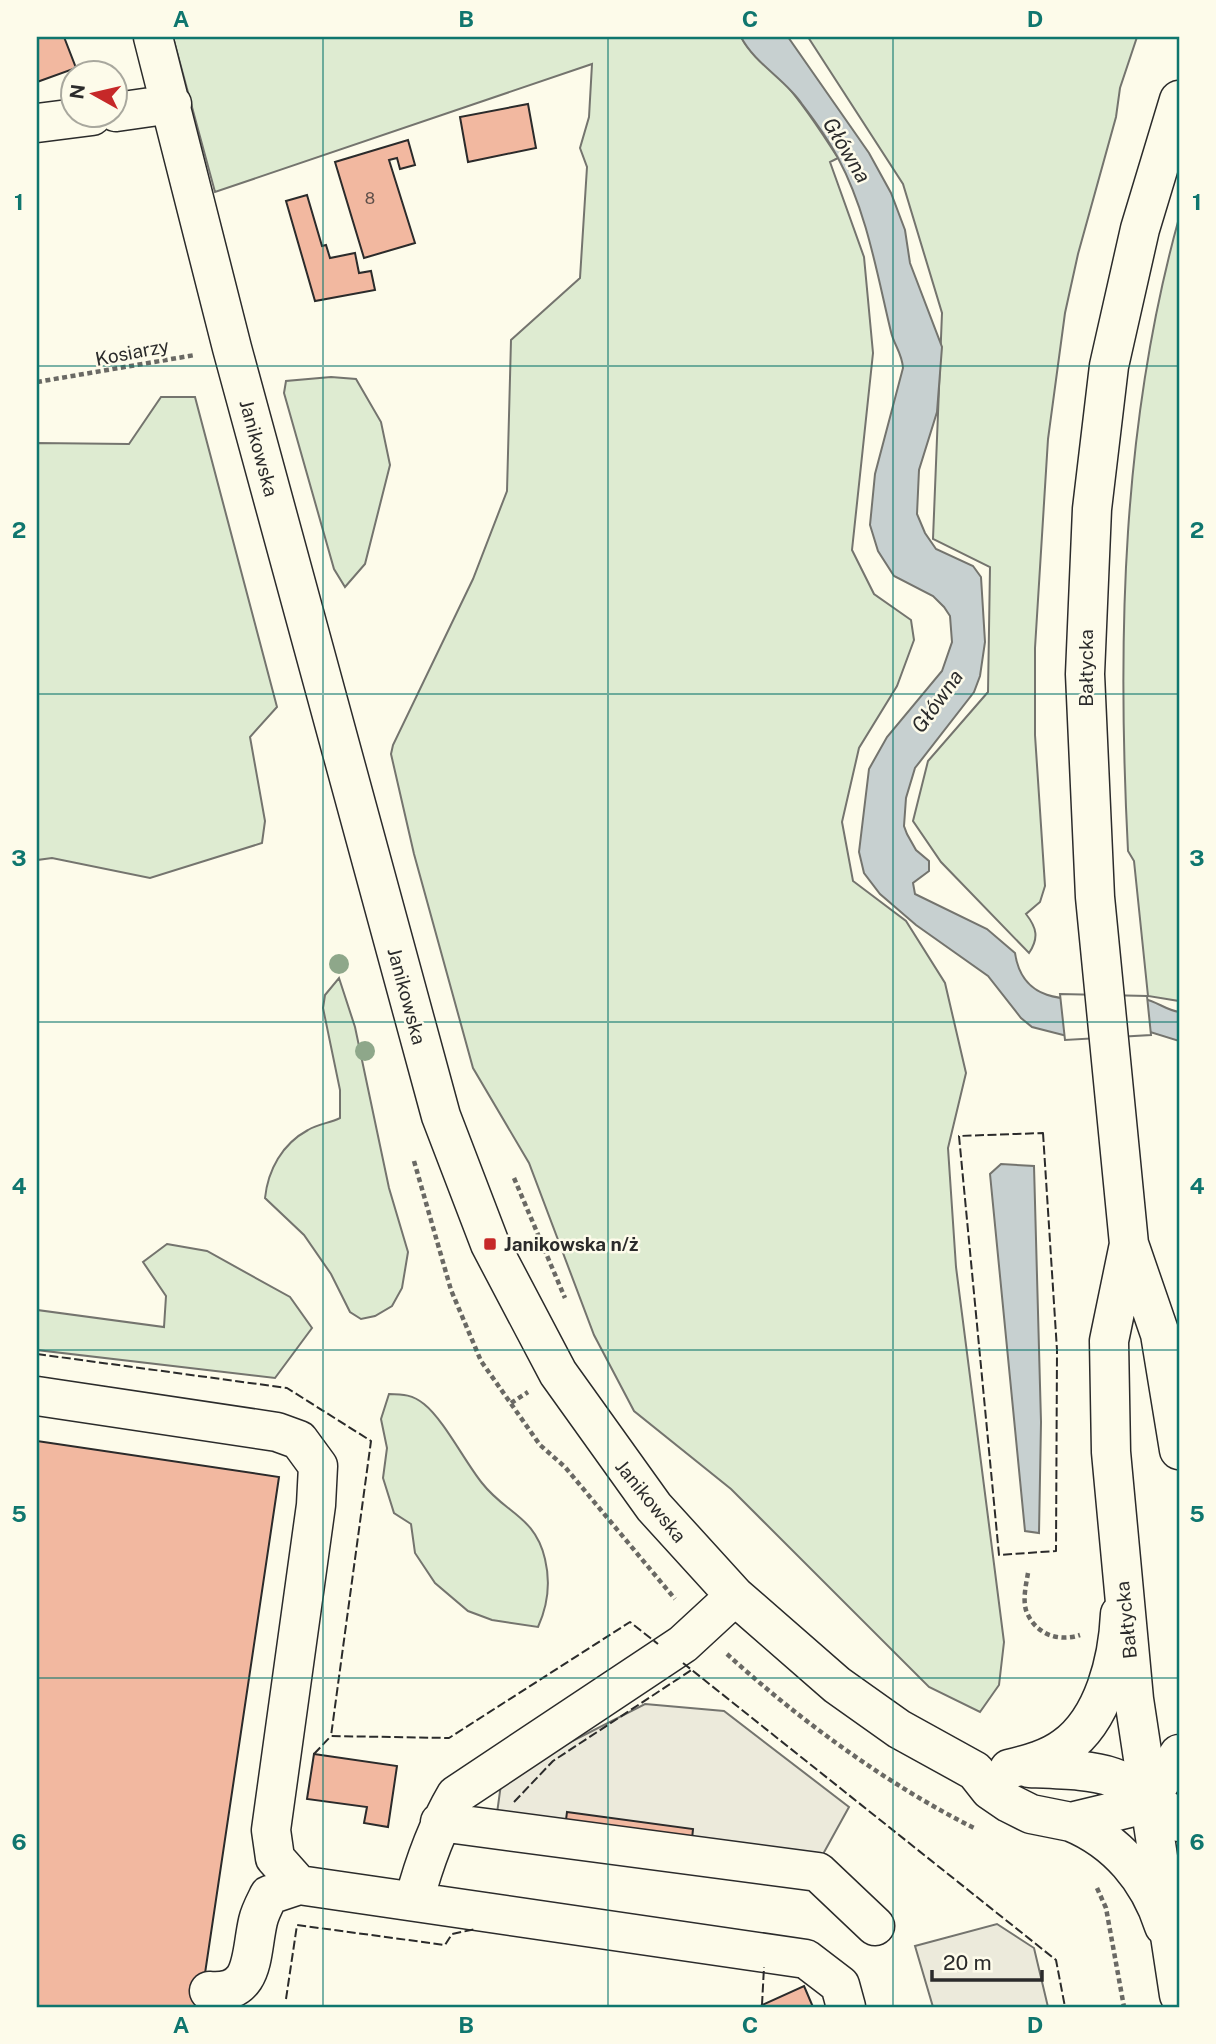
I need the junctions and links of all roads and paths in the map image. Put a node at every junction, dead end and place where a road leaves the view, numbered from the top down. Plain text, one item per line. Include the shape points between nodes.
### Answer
1 (153, 37) edge
2 (1179, 100) edge
3 (172, 104) junction
4 (130, 110) edge
5 (60, 120) edge
6 (37, 123) edge
7 (232, 348) junction
8 (37, 382) edge
9 (1129, 1244) junction
10 (37, 1396) edge
11 (1179, 1450) edge
12 (1028, 1573) dead end
13 (1122, 1588) junction
14 (735, 1596) junction
15 (1083, 1634) dead end
16 (742, 1668) dead end
17 (1179, 1754) edge
18 (992, 1770) junction
19 (1147, 1795) junction
20 (440, 1822) junction
21 (1071, 1822) junction
22 (1179, 1822) edge
23 (975, 1829) dead end
24 (1093, 1877) dead end
25 (299, 1885) junction
26 (414, 1901) junction
27 (875, 1926) dead end
28 (1170, 1944) junction
29 (209, 1991) dead end
30 (1179, 1995) edge
31 (846, 2007) edge
32 (1124, 2007) edge

1 - 3 street, Janikowska
2 - 9 street, Bałtycka via 1125,287 1109,366 1087,597 1086,743
3 - 4 street
3 - 7 street, Janikowska
5 - 6 street
7 - 8 path, Kosiarzy
7 - 14 street, Janikowska via 425,1060 472,1203 513,1293 578,1404 654,1507
9 - 11 street, Bałtycka via 1160,1334
9 - 13 street, Bałtycka via 1112,1315 1108,1371
10 - 25 street via 277,1432 299,1440 318,1466 271,1830 275,1858
12 - 15 path via 1027,1613 1038,1627 1052,1638
13 - 18 street via 1115,1653 1091,1718 1066,1747 1041,1760
13 - 19 street, Bałtycka
14 - 18 street, Janikowska via 806,1661 869,1709
14 - 20 street via 683,1644 456,1795
16 - 23 path via 883,1774
17 - 19 street, Janikowska
18 - 19 street, Janikowska via 1099,1771 1123,1779
18 - 21 street, Janikowska via 990,1790 1020,1810
19 - 21 street, Janikowska via 1129,1808
19 - 22 street, Janikowska
19 - 28 street, Bałtycka
20 - 26 street
20 - 27 street via 818,1872
21 - 28 street via 1099,1835 1136,1871 1159,1910
24 - 32 path via 1106,1908
25 - 26 street
25 - 29 street via 269,1895 258,1918 253,1957 242,1984 227,1993
26 - 31 street via 806,1959 840,1985
28 - 30 street, Bałtycka

